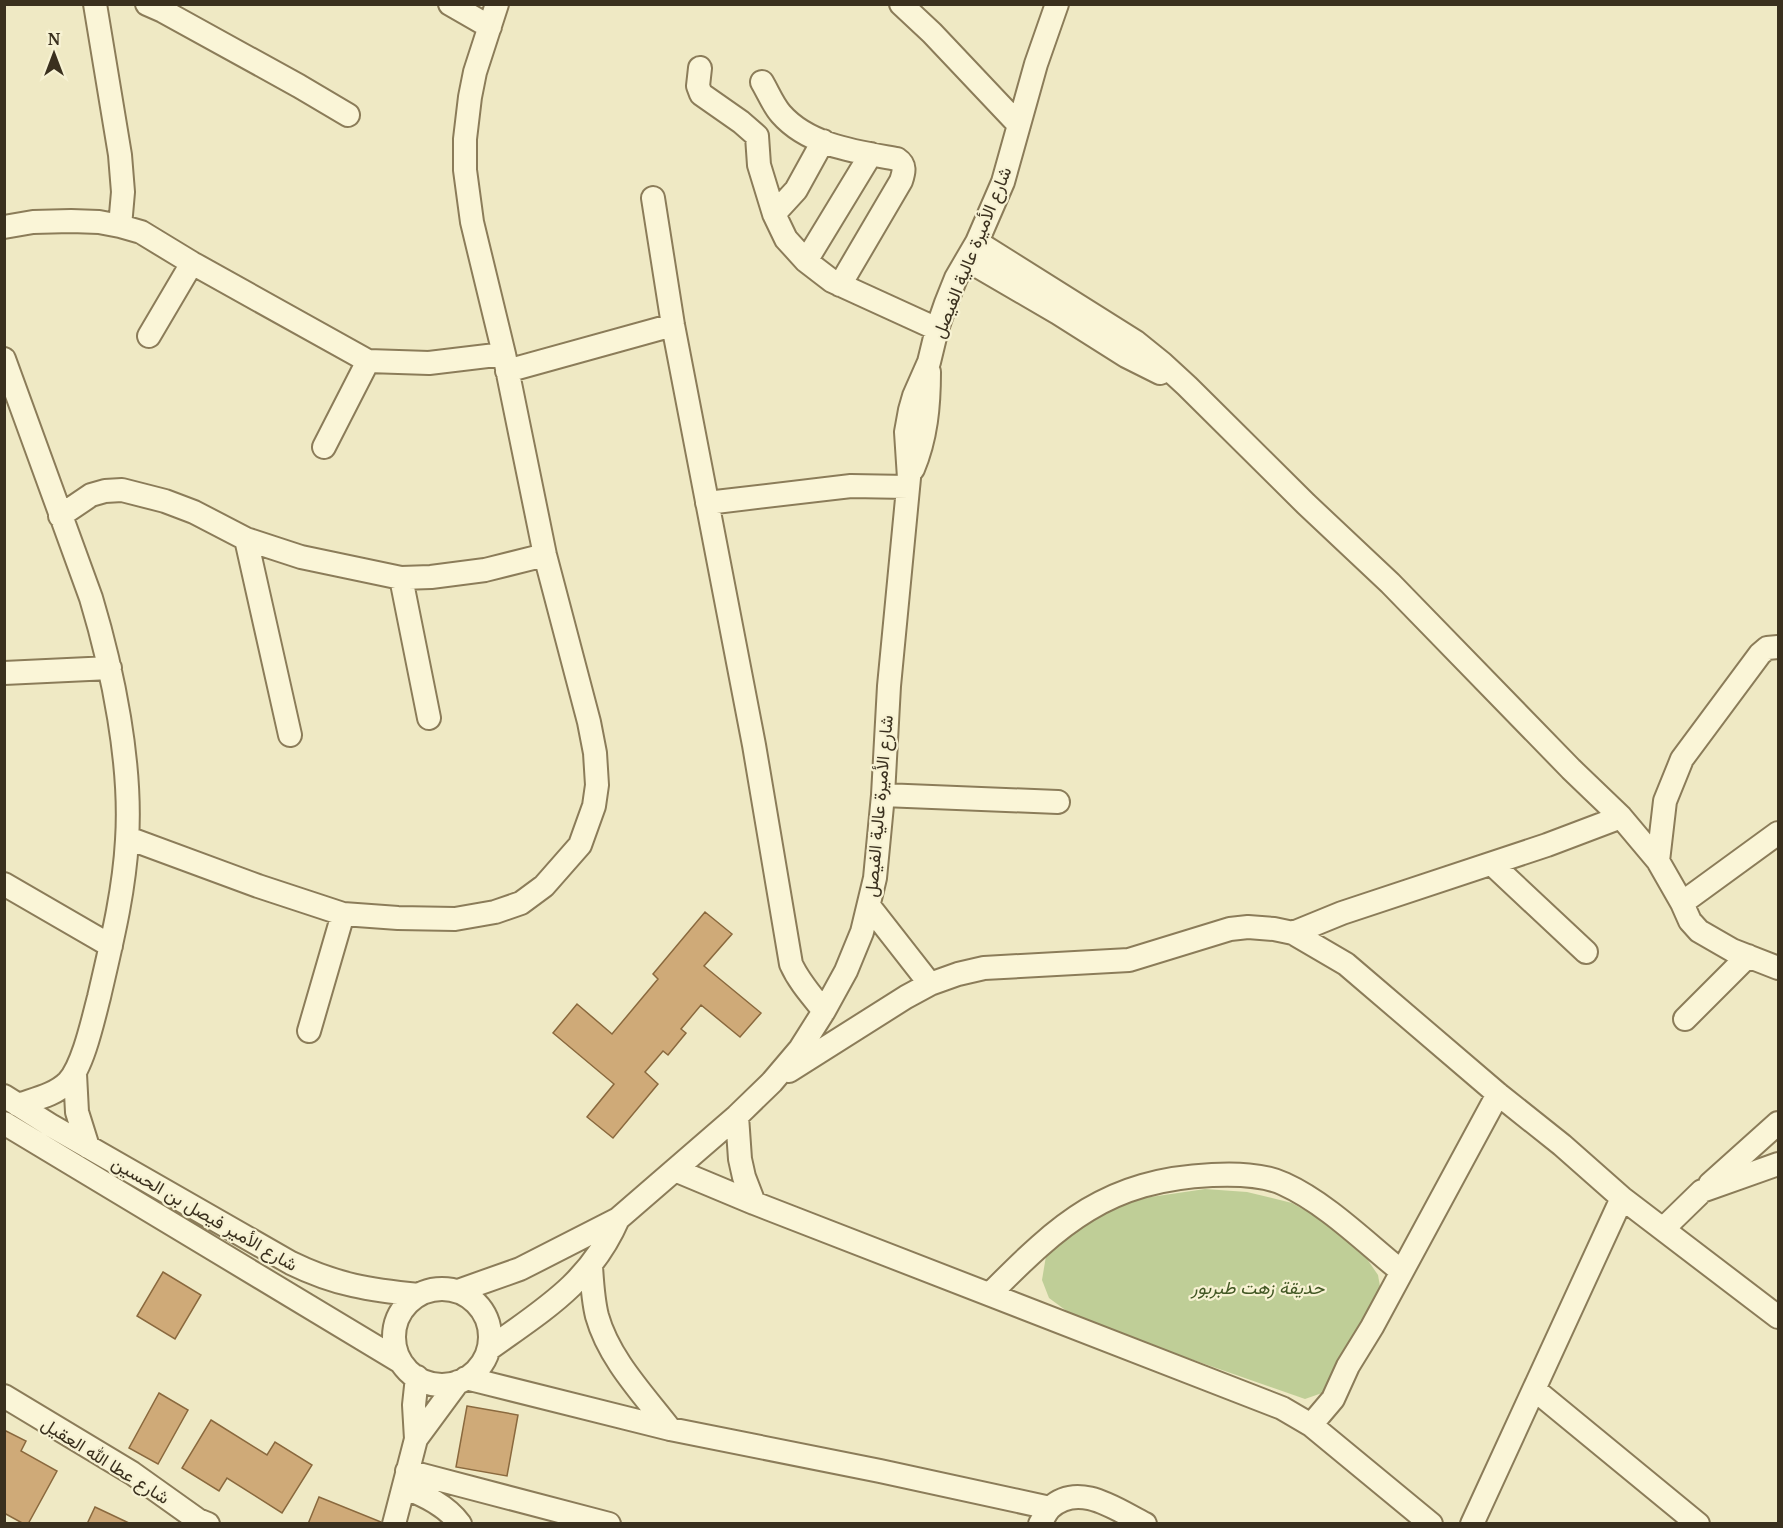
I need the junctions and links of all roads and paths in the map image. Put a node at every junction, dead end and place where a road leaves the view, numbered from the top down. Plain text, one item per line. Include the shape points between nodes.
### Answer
1 (96, 4) edge
2 (147, 4) edge
3 (450, 4) edge
4 (497, 4) edge
5 (900, 4) edge
6 (1057, 4) edge
7 (490, 27) junction
8 (700, 68) dead end
9 (762, 82) dead end
10 (781, 114) junction
11 (348, 115) dead end
12 (1019, 125) junction
13 (757, 136) junction
14 (824, 141) junction
15 (871, 154) junction
16 (653, 198) dead end
17 (774, 214) junction
18 (120, 226) junction
19 (4, 227) edge
20 (972, 251) junction
21 (806, 261) junction
22 (192, 263) junction
23 (840, 285) junction
24 (673, 325) junction
25 (937, 329) junction
26 (149, 336) dead end
27 (5, 361) edge
28 (368, 361) junction
29 (505, 362) junction
30 (324, 447) dead end
31 (909, 483) junction
32 (707, 503) junction
33 (60, 516) junction
34 (246, 539) junction
35 (545, 555) junction
36 (401, 578) junction
37 (1779, 647) edge
38 (110, 668) junction
39 (4, 673) edge
40 (429, 718) dead end
41 (290, 735) dead end
42 (883, 795) junction
43 (1058, 801) dead end
44 (1621, 817) junction
45 (1779, 833) edge
46 (128, 838) junction
47 (1658, 861) junction
48 (1492, 864) junction
49 (4, 884) edge
50 (1682, 903) junction
51 (869, 906) junction
52 (343, 914) junction
53 (1293, 933) junction
54 (111, 946) junction
55 (1586, 952) dead end
56 (1748, 956) junction
57 (1779, 968) edge
58 (930, 984) junction
59 (824, 1011) junction
60 (1685, 1019) dead end
61 (309, 1031) dead end
62 (75, 1074) junction
63 (772, 1082) junction
64 (1498, 1094) junction
65 (11, 1101) edge
66 (737, 1116) junction
67 (4, 1123) edge
68 (1779, 1123) edge
69 (88, 1147) junction
70 (1779, 1164) edge
71 (675, 1170) junction
72 (1702, 1191) junction
73 (1622, 1198) junction
74 (754, 1203) junction
75 (618, 1219) junction
76 (1663, 1229) junction
77 (591, 1266) junction
78 (1401, 1271) junction
79 (458, 1291) junction
80 (419, 1294) junction
81 (990, 1294) junction
82 (1779, 1317) edge
83 (489, 1349) junction
84 (409, 1370) junction
85 (462, 1380) junction
86 (1535, 1390) junction
87 (4, 1396) edge
88 (1311, 1425) junction
89 (670, 1429) junction
90 (416, 1439) junction
91 (406, 1479) junction
92 (1045, 1516) edge
93 (201, 1522) edge
94 (394, 1524) edge
95 (460, 1524) edge
96 (609, 1524) edge
97 (1145, 1524) edge
98 (1431, 1524) edge
99 (1472, 1524) edge
100 (1698, 1524) edge

1 - 18 street via 120,155
2 - 11 street
3 - 7 street
4 - 7 street
5 - 12 street
6 - 12 street, شارع الأميرة عالية الفيصل
7 - 29 street via 470,98 465,170 472,222
8 - 13 street via 701,94
9 - 10 street
10 - 13 street
10 - 14 street via 803,132
12 - 20 street, شارع الأميرة عالية الفيصل via 1003,182
13 - 17 street via 759,165
14 - 15 street
14 - 17 street via 795,190
15 - 21 street
15 - 23 street via 897,159 904,172
16 - 24 street
17 - 21 street via 786,239
18 - 19 street via 48,221
18 - 22 street via 141,232
20 - 25 street, شارع الأميرة عالية الفيصل
20 - 44 street via 1136,342 1188,386
21 - 23 street
22 - 26 street
22 - 28 street
23 - 25 street
24 - 29 street
24 - 32 street
25 - 31 street, شارع الأميرة عالية الفيصل via 910,410 906,432
27 - 33 street
28 - 29 street
28 - 30 street
29 - 35 street
31 - 32 street
31 - 42 street, شارع الأميرة عالية الفيصل via 889,686
32 - 59 street via 791,964
33 - 34 street via 91,495 122,490 194,512
33 - 38 street via 91,598
34 - 36 street via 301,557
34 - 41 street
35 - 36 street via 485,570
35 - 52 street via 595,753 594,806 580,845 544,886 521,903 495,912 455,919
36 - 40 street
37 - 47 street via 1767,648 1760,654 1682,759 1665,801
38 - 39 street
38 - 46 street via 124,755
42 - 43 street
42 - 51 street, شارع الأميرة عالية الفيصل
44 - 47 street
44 - 48 street
45 - 50 street
46 - 52 street
46 - 54 street
47 - 50 street
48 - 53 street
48 - 55 street
49 - 54 street
50 - 56 street via 1699,932
51 - 58 street
51 - 59 street, شارع الأميرة عالية الفيصل via 846,970
52 - 61 street
53 - 58 street via 1248,927 1230,929 1129,960 984,968
53 - 64 street via 1346,964
54 - 62 street
56 - 57 street
56 - 60 street
58 - 63 street
59 - 63 street, شارع الأميرة عالية الفيصل via 800,1049
62 - 65 street via 60,1088
62 - 69 street via 76,1112
63 - 66 street, شارع الأميرة عالية الفيصل
64 - 73 street
64 - 78 street
65 - 69 street, شارع الأمير فيصل بن الحسين
66 - 71 street, شارع الأميرة عالية الفيصل
66 - 74 street via 740,1159
67 - 84 street, شارع الأمير فيصل بن الحسين
68 - 72 street
69 - 80 street, شارع الأمير فيصل بن الحسين via 316,1275 375,1290
70 - 72 street
71 - 74 street
71 - 75 street, شارع الأميرة عالية الفيصل
72 - 76 street
73 - 76 street
73 - 86 street
74 - 81 street
75 - 77 street, شارع الأميرة عالية الفيصل
75 - 79 street, شارع الأميرة عالية الفيصل via 520,1269
76 - 82 street
77 - 83 street, شارع الأميرة عالية الفيصل via 560,1298
77 - 89 street via 597,1317 607,1341
78 - 81 street via 1315,1202 1283,1183 1258,1177 1186,1177 1120,1193 1085,1210 1034,1250
78 - 88 street via 1333,1399
79 - 80 street via 445,1288
79 - 83 street via 476,1302 487,1319
80 - 84 street via 408,1302 395,1325 396,1350
81 - 88 street via 1260,1399
83 - 85 street via 480,1366
84 - 85 street via 437,1384
84 - 90 street
85 - 89 street
85 - 90 street
86 - 99 street
86 - 100 street
87 - 93 street, شارع عطا الله العقيل via 132,1473
88 - 98 street
89 - 92 street via 880,1471
90 - 91 street
91 - 94 street
91 - 95 street via 454,1515
91 - 96 street
92 - 97 street via 1065,1499 1078,1496 1093,1498

